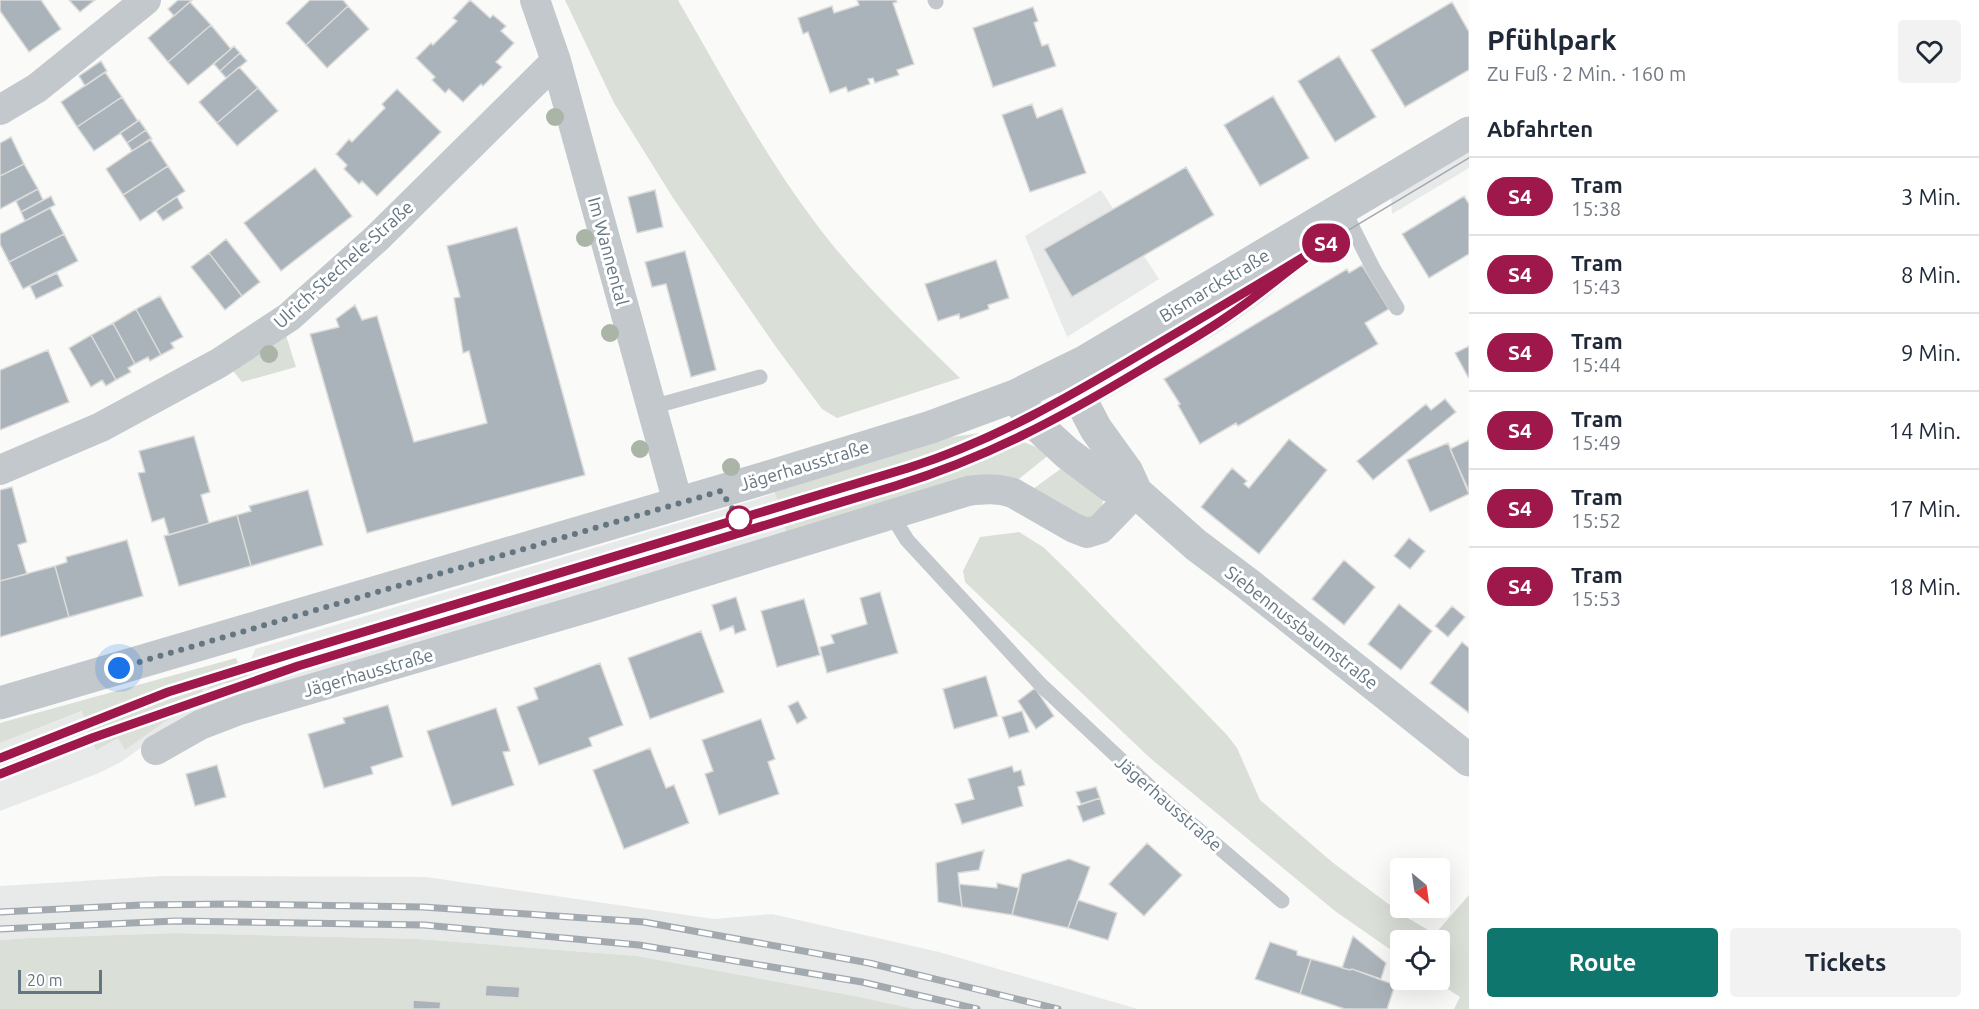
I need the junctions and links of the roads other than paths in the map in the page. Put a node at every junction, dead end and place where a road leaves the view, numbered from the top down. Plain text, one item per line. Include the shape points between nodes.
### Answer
1 (146, 0) edge
2 (535, 0) edge
3 (556, 61) junction
4 (0, 110) edge
5 (1469, 133) edge
6 (1343, 209) junction
7 (1397, 308) dead end
8 (1059, 375) junction
9 (760, 377) dead end
10 (1016, 396) junction
11 (652, 407) junction
12 (0, 470) edge
13 (1136, 492) junction
14 (678, 503) junction
15 (895, 513) junction
16 (0, 703) edge
17 (156, 750) dead end
18 (1469, 760) edge
19 (1282, 901) dead end

1 - 4 street via 37,88
2 - 3 street, Im Wannental
3 - 11 street, Im Wannental
3 - 12 street, Ulrich-Stechele-Straße via 377,238 289,317 219,363 101,427
5 - 6 street, Bismarckstraße
6 - 7 lane
6 - 8 street, Bismarckstraße
8 - 10 street, Jägerhausstraße
8 - 13 street, Siebennussbaumstraße via 1127,472
9 - 11 lane
10 - 13 street, Siebennussbaumstraße via 1040,428 1067,453 1111,486
10 - 14 street, Jägerhausstraße via 931,427
11 - 14 street, Im Wannental
13 - 15 street, Jägerhausstraße via 1100,529 1087,533 1003,489 968,491
13 - 18 street, Siebennussbaumstraße via 1197,545
14 - 16 street, Jägerhausstraße
15 - 17 street, Jägerhausstraße via 239,710 200,725
15 - 19 lane, Jägerhausstraße via 907,540 1041,685 1168,804

